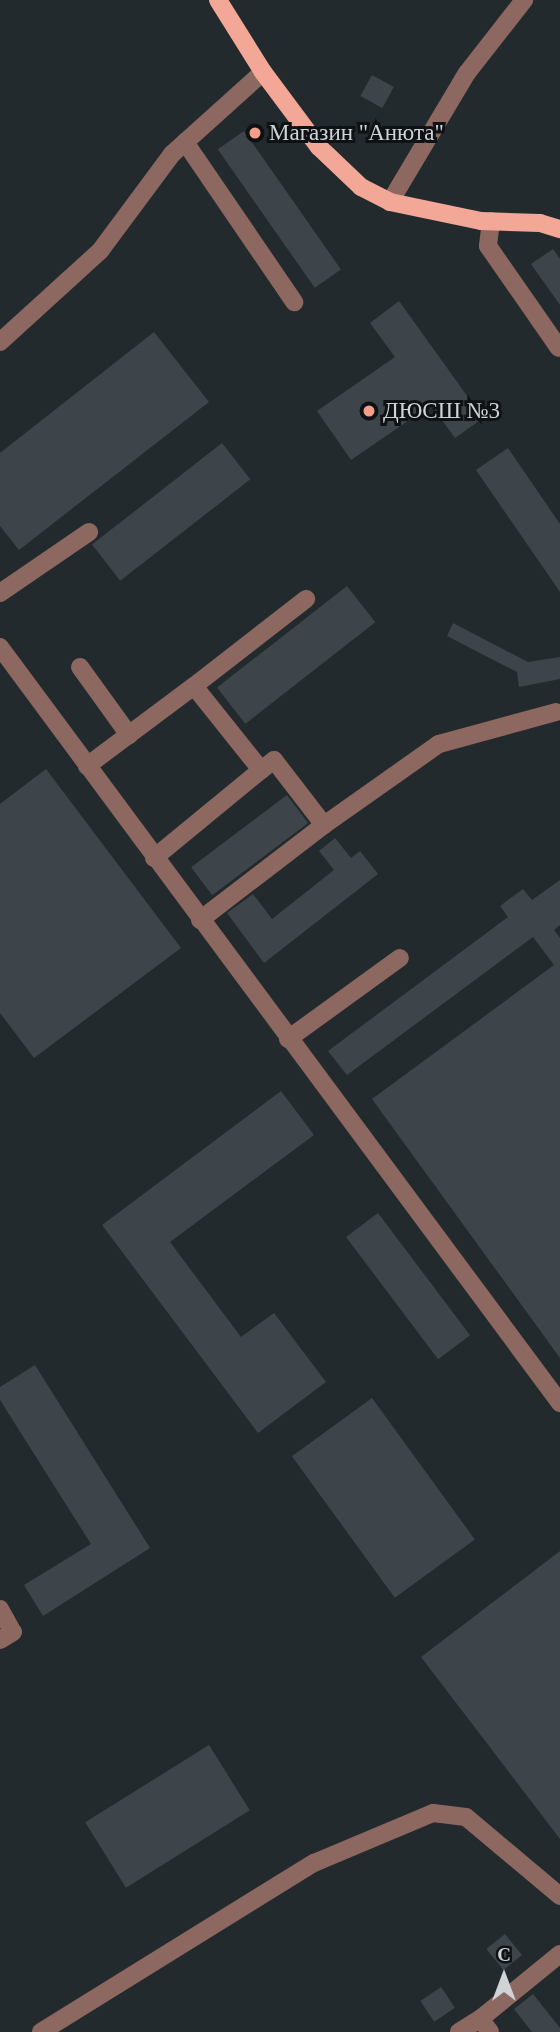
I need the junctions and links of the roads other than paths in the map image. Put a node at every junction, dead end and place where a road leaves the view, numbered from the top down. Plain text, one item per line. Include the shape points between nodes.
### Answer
1 (218, 0) edge
2 (524, 0) edge
3 (263, 72) junction
4 (185, 142) junction
5 (390, 202) junction
6 (491, 221) junction
7 (559, 228) edge
8 (294, 302) dead end
9 (0, 342) edge
10 (559, 348) edge
11 (89, 532) dead end
12 (0, 593) edge
13 (306, 599) dead end
14 (0, 647) edge
15 (80, 667) dead end
16 (194, 686) junction
17 (556, 712) dead end
18 (129, 735) junction
19 (87, 766) junction
20 (261, 770) junction
21 (324, 825) junction
22 (154, 858) junction
23 (200, 920) junction
24 (400, 958) dead end
25 (288, 1039) junction
26 (560, 1403) edge
27 (0, 1609) edge
28 (0, 1640) edge
29 (560, 1896) edge
30 (560, 1954) edge
31 (485, 2025) edge
32 (41, 2032) edge
33 (459, 2032) edge

1 - 3 main road
2 - 5 street via 467,73
3 - 4 street
3 - 5 main road via 319,148 361,187
4 - 8 street
4 - 9 street via 100,251
5 - 6 main road
6 - 7 main road
6 - 10 street via 488,246
11 - 12 street
13 - 16 street
14 - 19 street
15 - 18 street
16 - 18 street
16 - 20 street
17 - 21 street via 439,744
18 - 19 street
19 - 22 street
20 - 21 street via 274,760
20 - 22 street
21 - 23 street
22 - 23 street
23 - 25 street
24 - 25 street
25 - 26 street
27 - 28 street via 13,1632
29 - 32 street via 466,1817 433,1813 313,1863
30 - 31 street
31 - 33 street

